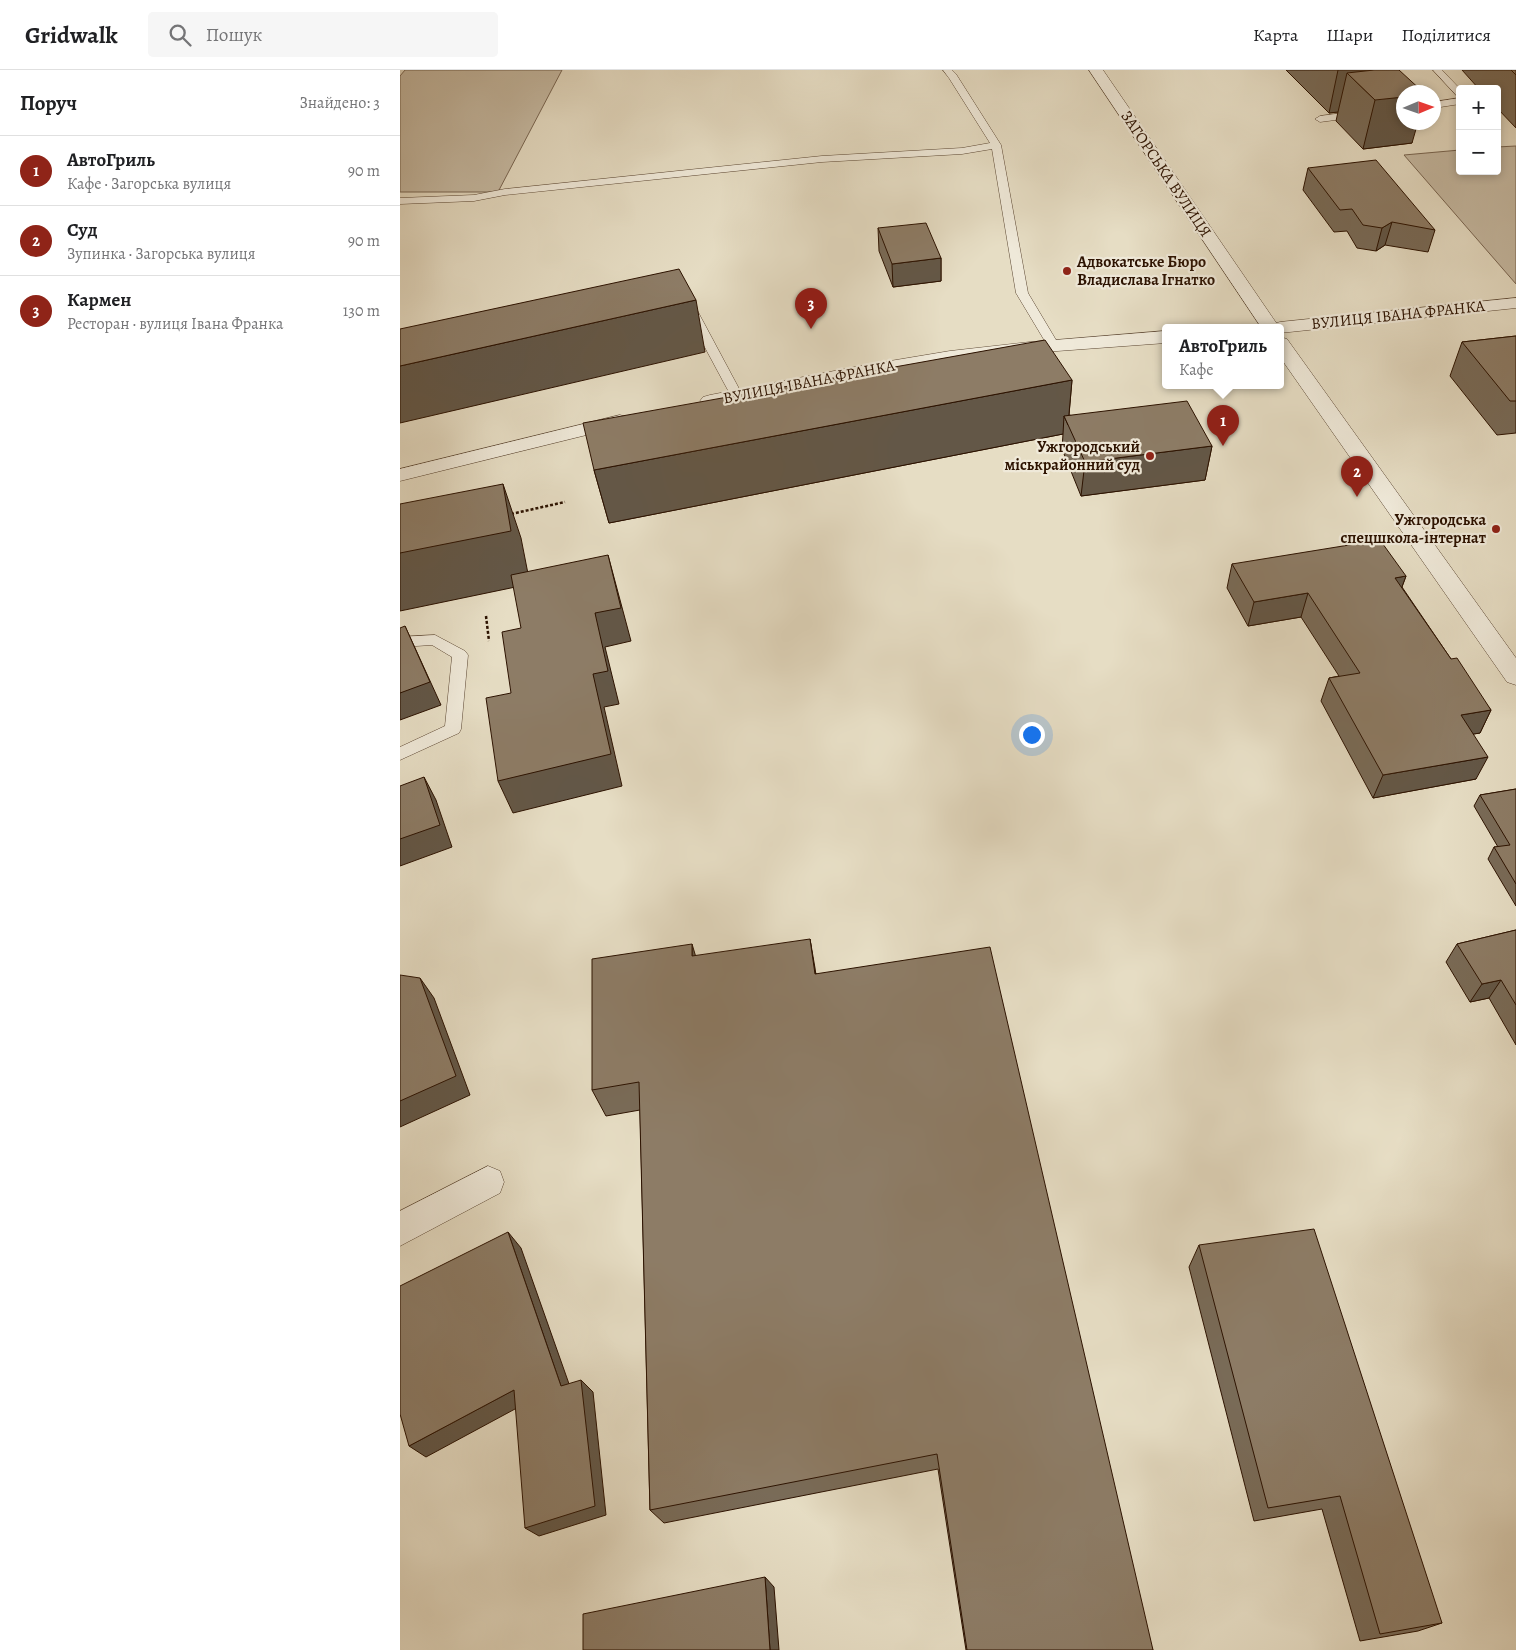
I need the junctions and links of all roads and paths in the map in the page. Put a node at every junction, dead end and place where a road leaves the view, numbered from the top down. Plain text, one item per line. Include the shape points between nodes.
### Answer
1 (947, 70) edge
2 (1096, 70) edge
3 (1437, 70) edge
4 (1456, 90) edge
5 (1456, 102) edge
6 (1441, 104) edge
7 (1396, 107) edge
8 (1320, 119) dead end
9 (996, 145) junction
10 (400, 201) edge
11 (1516, 303) edge
12 (681, 313) edge
13 (1268, 324) edge
14 (1284, 328) edge
15 (1162, 337) edge
16 (1053, 345) junction
17 (1284, 349) edge
18 (737, 396) junction
19 (690, 406) edge
20 (642, 416) edge
21 (400, 475) edge
22 (565, 502) dead end
23 (506, 515) edge
24 (400, 642) edge
25 (1516, 676) edge
26 (400, 754) edge
27 (488, 1182) dead end
28 (400, 1229) edge

1 - 9 lane
2 - 13 street, ЗАГОРСЬКА ВУЛИЦЯ
3 - 4 lane
5 - 6 lane
7 - 8 lane
9 - 10 lane via 962,152 822,159 521,190 474,198
9 - 16 lane via 1022,293
11 - 14 street, ВУЛИЦЯ ІВАНА ФРАНКА
12 - 18 lane via 691,310
15 - 16 street, ВУЛИЦЯ ІВАНА ФРАНКА
16 - 18 street, ВУЛИЦЯ ІВАНА ФРАНКА via 950,357
17 - 25 street
18 - 19 street, ВУЛИЦЯ ІВАНА ФРАНКА
20 - 21 street
22 - 23 path
24 - 26 lane via 435,640 460,655 453,729
27 - 28 street

